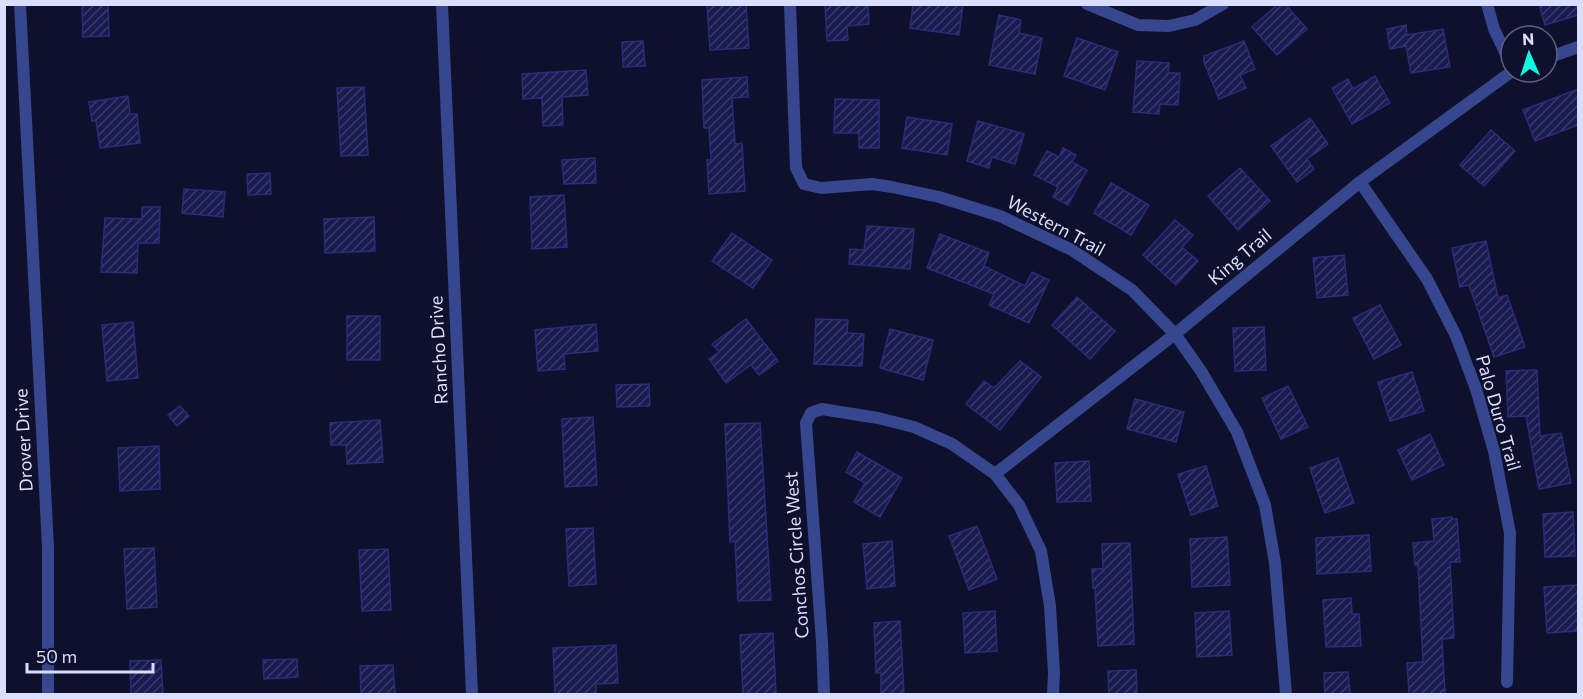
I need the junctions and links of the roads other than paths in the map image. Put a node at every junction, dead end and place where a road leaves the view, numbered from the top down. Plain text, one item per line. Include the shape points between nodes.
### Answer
1 (20, 4) edge
2 (442, 4) edge
3 (790, 4) edge
4 (1087, 4) edge
5 (1223, 4) edge
6 (1487, 4) edge
7 (1499, 39) edge
8 (1578, 47) edge
9 (1559, 54) edge
10 (1499, 81) edge
11 (1360, 182) junction
12 (1175, 334) junction
13 (994, 474) junction
14 (1507, 682) dead end
15 (48, 694) edge
16 (472, 694) edge
17 (824, 694) edge
18 (1053, 694) edge
19 (1286, 694) edge

1 - 15 street, Drover Drive via 48,547
2 - 16 street, Rancho Drive
3 - 12 street, Western Trail via 796,168 804,184 821,188 872,184 892,187 1000,216 1072,250 1132,290
4 - 5 street via 1138,25 1169,26 1195,20
6 - 7 street
8 - 9 street
10 - 11 street, King Trail
11 - 12 street, King Trail
11 - 14 street, Palo Duro Trail via 1427,279 1456,336 1491,440 1510,533
12 - 13 street, King Trail
12 - 19 street, Western Trail via 1237,432 1265,505 1275,563
13 - 17 street, Conchos Circle West via 952,444 914,427 822,409 811,413 806,423
13 - 18 street via 1019,505 1041,552 1050,606

